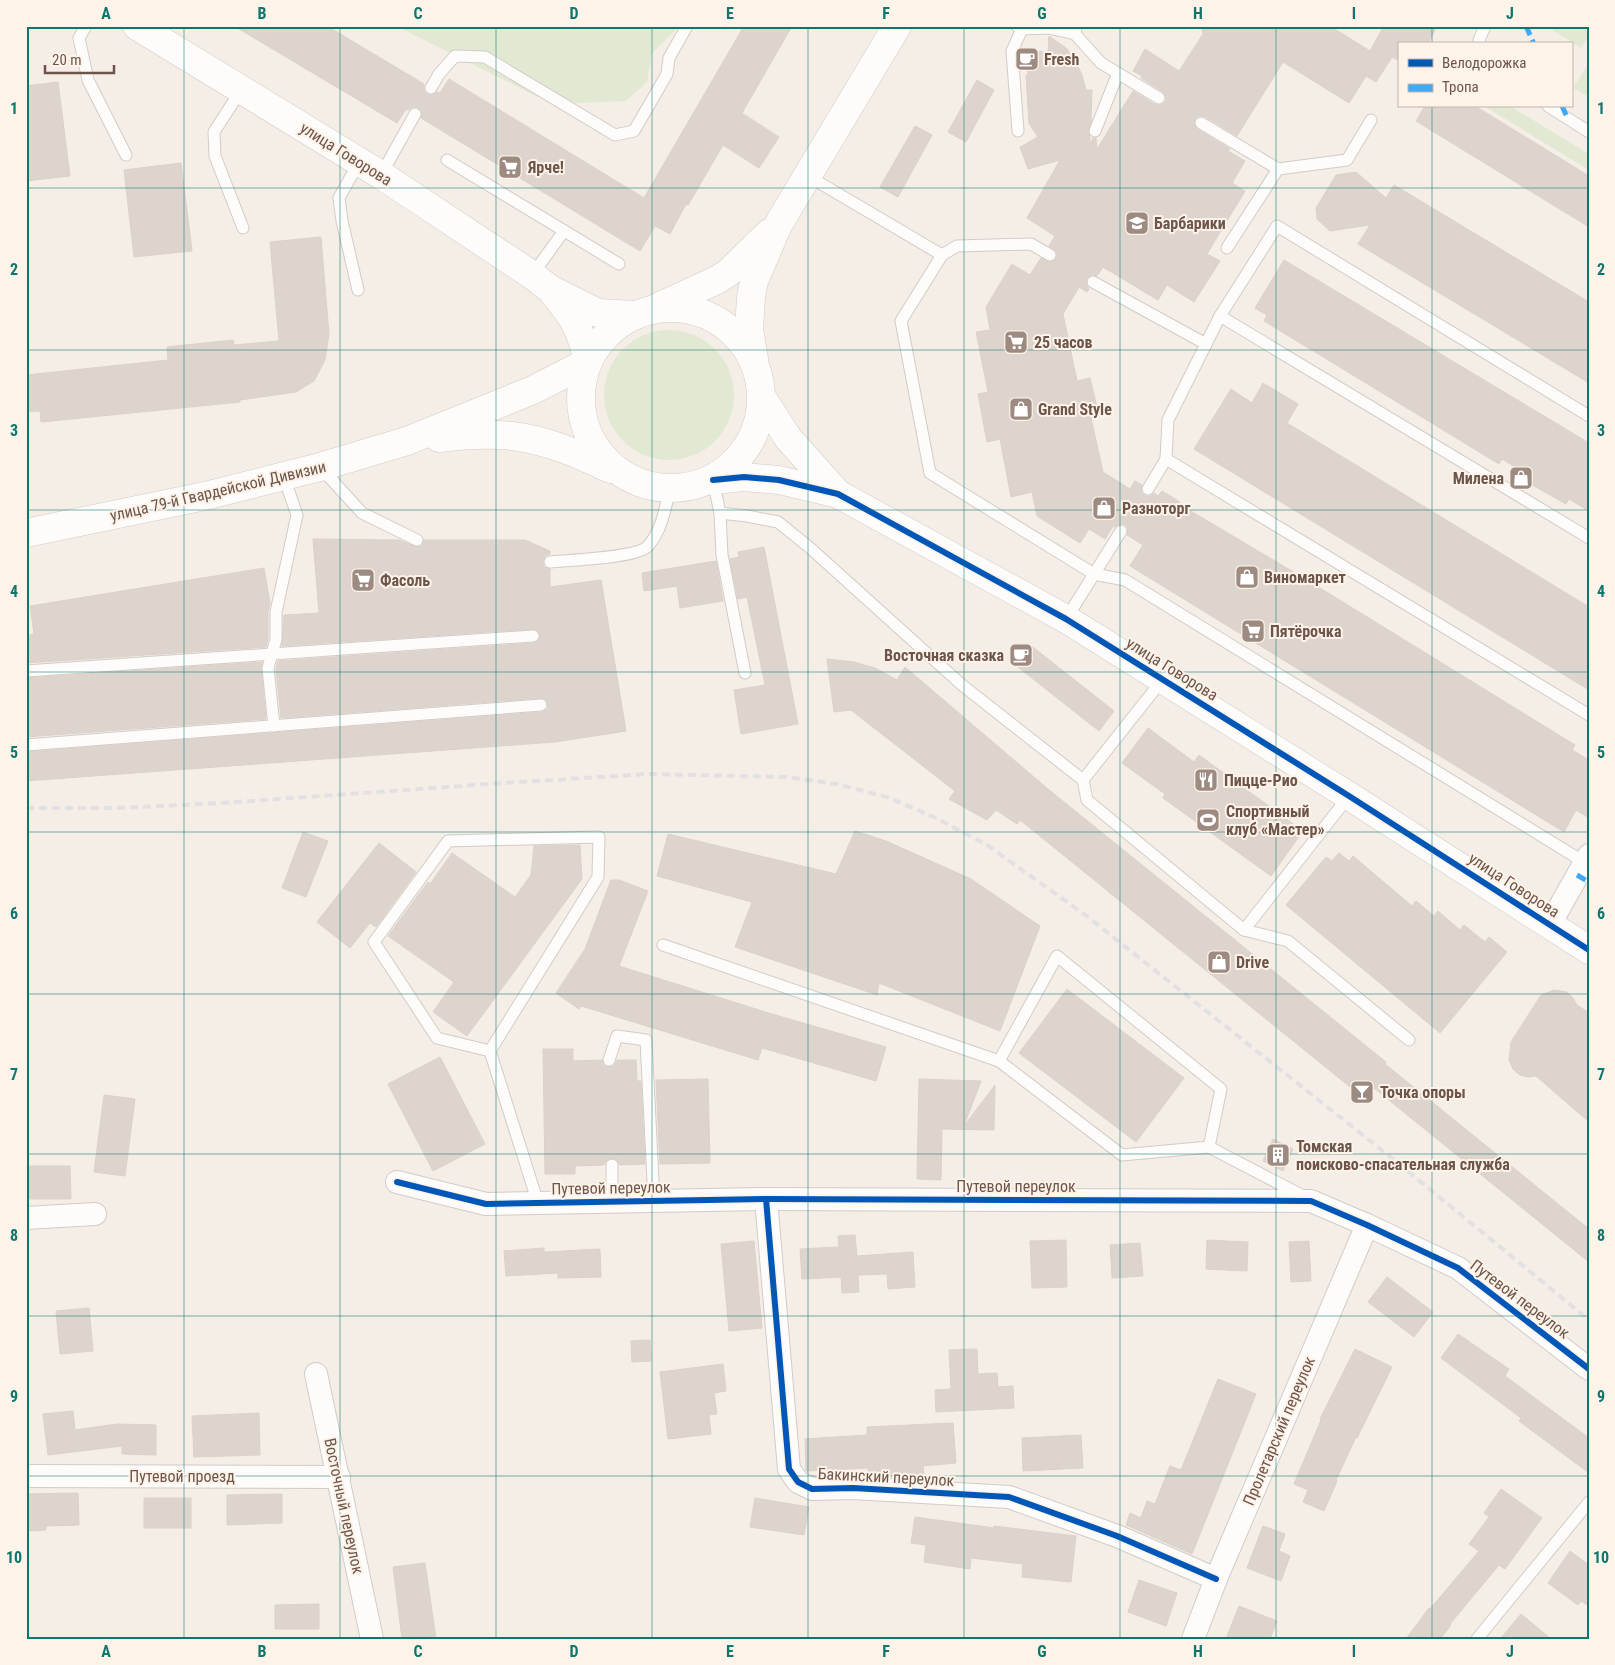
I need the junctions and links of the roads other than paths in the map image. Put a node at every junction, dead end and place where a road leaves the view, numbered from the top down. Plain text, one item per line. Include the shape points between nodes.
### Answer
1 (86, 26) edge
2 (137, 26) edge
3 (687, 26) edge
4 (897, 26) edge
5 (1485, 26) edge
6 (1019, 28) edge
7 (1075, 30) edge
8 (1480, 42) edge
9 (1118, 73) junction
10 (431, 88) dead end
11 (241, 90) junction
12 (1159, 98) dead end
13 (1551, 108) edge
14 (415, 114) dead end
15 (1371, 120) dead end
16 (1201, 123) dead end
17 (1018, 131) dead end
18 (1095, 131) dead end
19 (1589, 132) edge
20 (126, 155) dead end
21 (447, 160) dead end
22 (370, 169) junction
23 (1278, 169) junction
24 (807, 176) junction
25 (778, 225) junction
26 (243, 228) dead end
27 (564, 231) junction
28 (1227, 248) dead end
29 (942, 255) junction
30 (1050, 255) dead end
31 (619, 264) dead end
32 (541, 282) junction
33 (1094, 282) dead end
34 (358, 290) dead end
35 (644, 312) junction
36 (1220, 316) junction
37 (1206, 344) junction
38 (588, 362) junction
39 (756, 370) junction
40 (763, 399) junction
41 (1589, 416) edge
42 (407, 441) junction
43 (1166, 459) junction
44 (320, 467) junction
45 (621, 474) junction
46 (284, 477) junction
47 (713, 480) junction
48 (670, 488) junction
49 (1148, 489) dead end
50 (838, 494) junction
51 (720, 513) junction
52 (1121, 531) dead end
53 (26, 532) edge
54 (1589, 538) edge
55 (417, 540) dead end
56 (550, 562) dead end
57 (1094, 574) junction
58 (1066, 619) junction
59 (533, 636) dead end
60 (272, 654) junction
61 (26, 671) edge
62 (745, 673) dead end
63 (1163, 679) junction
64 (541, 705) dead end
65 (1589, 715) edge
66 (274, 726) junction
67 (26, 745) edge
68 (1083, 780) junction
69 (1349, 796) junction
70 (1586, 859) edge
71 (1550, 924) junction
72 (1244, 930) junction
73 (663, 945) dead end
74 (1589, 950) edge
75 (1409, 1040) dead end
76 (490, 1051) junction
77 (609, 1060) dead end
78 (999, 1061) junction
79 (1209, 1147) junction
80 (612, 1165) dead end
81 (397, 1182) dead end
82 (766, 1199) junction
83 (654, 1201) junction
84 (1311, 1201) junction
85 (612, 1202) junction
86 (538, 1203) junction
87 (95, 1214) dead end
88 (26, 1218) edge
89 (1367, 1225) junction
90 (1589, 1369) edge
91 (316, 1374) dead end
92 (26, 1476) edge
93 (339, 1477) junction
94 (1589, 1502) edge
95 (1216, 1579) junction
96 (372, 1639) edge
97 (1193, 1639) edge
98 (1477, 1639) edge

1 - 20 lane via 79,38 88,80
2 - 11 main road, улица Говорова
3 - 10 lane via 669,58 667,74 634,131 615,134 485,57 455,56
4 - 24 main road
5 - 8 lane
6 - 7 lane
6 - 17 lane via 1012,50
7 - 9 lane via 1100,63
9 - 12 lane
9 - 18 lane
11 - 22 main road, улица Говорова
11 - 26 lane via 214,132 215,156
13 - 19 lane
14 - 22 lane
15 - 23 lane via 1347,160
16 - 23 lane
21 - 27 lane
22 - 32 main road, улица Говорова
22 - 34 lane via 339,198
23 - 28 lane
24 - 25 main road
24 - 29 lane
25 - 35 main road via 728,272 691,293
25 - 39 main road via 754,281 751,297 749,329
27 - 31 lane
27 - 32 lane
29 - 30 lane via 957,246 1031,244
29 - 57 lane via 901,321 930,473
32 - 35 main road via 598,313
32 - 38 main road via 569,312 582,336
33 - 37 lane
35 - 38 main road via 616,327 599,344
35 - 39 main road via 680,308 703,314 735,335 750,355
36 - 37 lane
36 - 41 lane via 1278,226
36 - 54 lane
37 - 43 lane via 1168,420
38 - 42 main road, улица 79-й Гвардейской Дивизии via 533,390
38 - 45 main road via 580,402 584,425 595,448
39 - 40 main road
40 - 47 main road via 747,446
40 - 50 main road, улица Говорова via 788,438
42 - 44 main road, улица 79-й Гвардейской Дивизии
42 - 45 main road, улица 79-й Гвардейской Дивизии via 477,434 512,436 562,448
43 - 49 lane
43 - 65 lane
44 - 46 main road, улица 79-й Гвардейской Дивизии
44 - 55 lane via 362,513
45 - 48 main road, улица 79-й Гвардейской Дивизии via 640,483
46 - 53 main road, улица 79-й Гвардейской Дивизии via 118,515
46 - 60 lane via 297,515 276,612 276,639
47 - 48 main road, улица Говорова
47 - 50 main road, улица Говорова via 744,477 779,480
47 - 51 lane
48 - 56 lane via 660,529 647,548 632,554
50 - 58 main road, улица Говорова
51 - 62 lane via 722,555
51 - 68 lane via 778,522 962,685
52 - 57 lane
57 - 58 lane
57 - 70 lane via 1125,580
58 - 63 main road, улица Говорова
59 - 60 lane
60 - 61 lane
60 - 66 lane via 268,668
63 - 68 lane
63 - 69 main road, улица Говорова
64 - 66 lane
66 - 67 lane
68 - 72 lane via 1087,800
69 - 71 main road, улица Говорова
69 - 72 lane
70 - 71 street
71 - 74 main road, улица Говорова
72 - 75 lane via 1288,941
73 - 78 lane
76 - 76 lane via 598,877 599,837 448,841 374,942 437,1038
76 - 86 lane
77 - 83 lane via 618,1036 646,1040
78 - 79 lane via 1122,1155
78 - 79 lane via 1057,956 1221,1089
79 - 84 lane
80 - 85 lane
81 - 86 street, Путевой переулок via 486,1204
82 - 83 street, Путевой переулок
82 - 84 street, Путевой переулок
82 - 95 street, Бакинский переулок via 788,1469 798,1482 812,1489 853,1488 1009,1497 1118,1536
83 - 85 street, Путевой переулок
84 - 89 street, Путевой переулок
85 - 86 street, Путевой переулок
87 - 88 street
89 - 90 street, Путевой переулок via 1458,1268
89 - 95 street, Пролетарский переулок
91 - 93 street, Восточный переулок
92 - 93 street, Путевой проезд
93 - 96 street, Восточный переулок
94 - 98 lane
95 - 97 street, Пролетарский переулок

